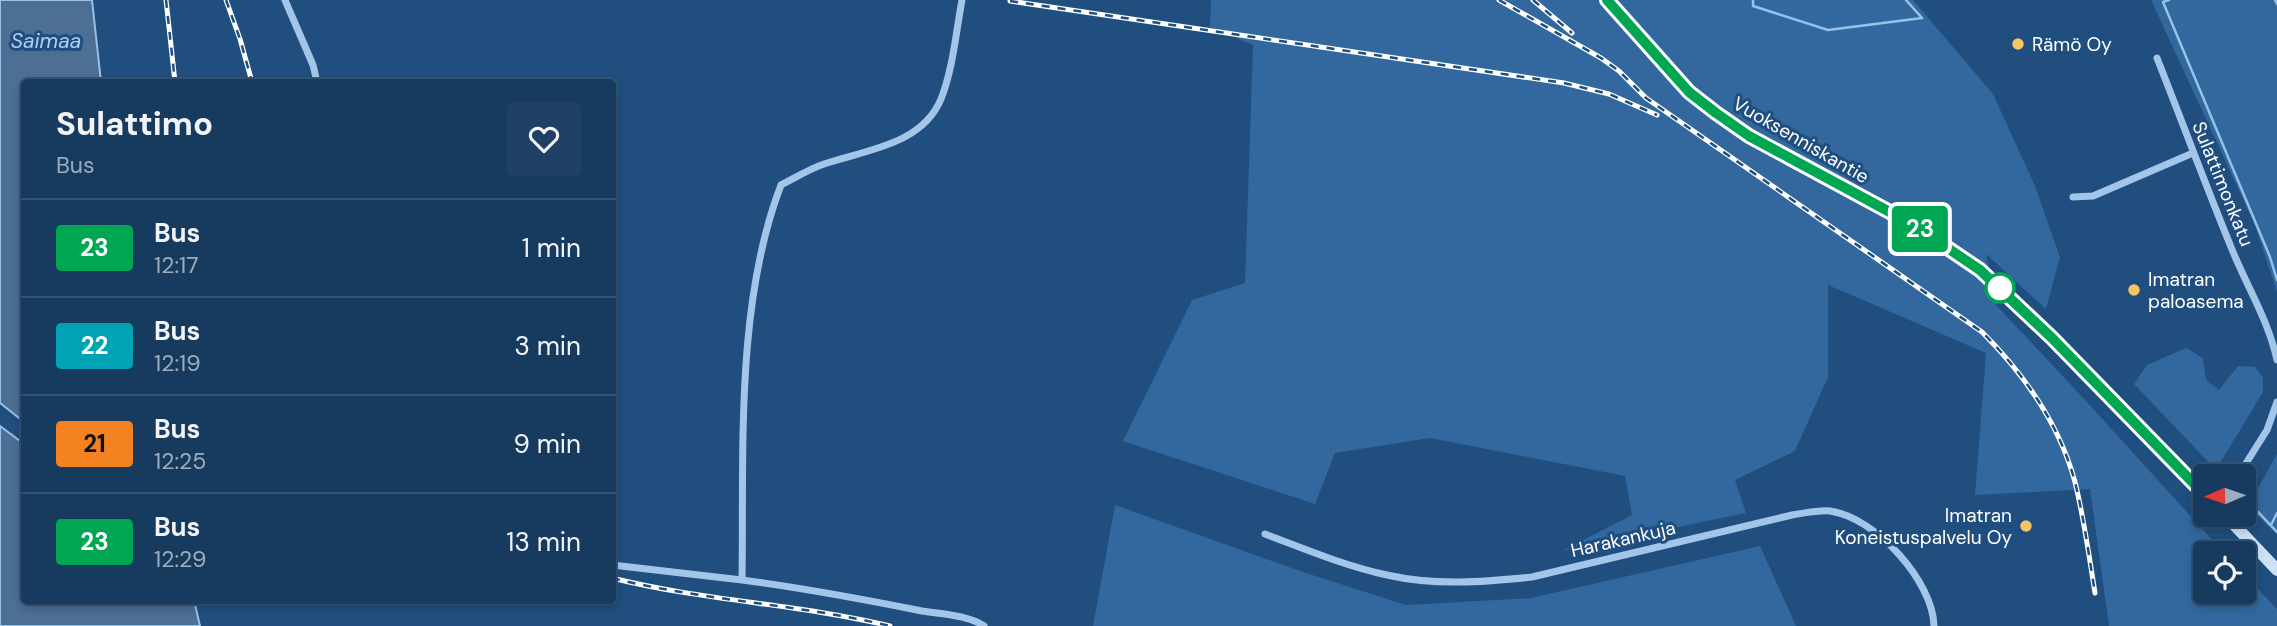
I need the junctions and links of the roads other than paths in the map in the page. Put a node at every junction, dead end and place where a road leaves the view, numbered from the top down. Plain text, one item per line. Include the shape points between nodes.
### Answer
1 (285, 0) edge
2 (962, 0) edge
3 (1607, 0) edge
4 (2157, 58) dead end
5 (316, 79) edge
6 (2193, 153) junction
7 (2073, 197) dead end
8 (2277, 360) edge
9 (2277, 402) edge
10 (2246, 464) edge
11 (2193, 483) edge
12 (2236, 527) edge
13 (1265, 534) dead end
14 (616, 565) edge
15 (2277, 570) edge
16 (742, 580) junction
17 (984, 626) edge
18 (1934, 626) edge

1 - 5 street
2 - 16 street via 944,89 921,128 894,142 820,165 780,185 768,218 749,325
3 - 11 street, Vuoksenniskantie via 1689,92 1716,113 1749,136 1912,224 1980,270
4 - 6 street, Sulattimonkatu
6 - 7 street via 2093,196
6 - 8 street, Sulattimonkatu via 2255,296
9 - 10 street via 2267,430
12 - 15 street
13 - 18 street, Harakankuja via 1389,576 1490,581 1532,577 1793,515 1830,511 1867,526 1903,559 1926,596
14 - 16 street
16 - 17 street via 978,621

